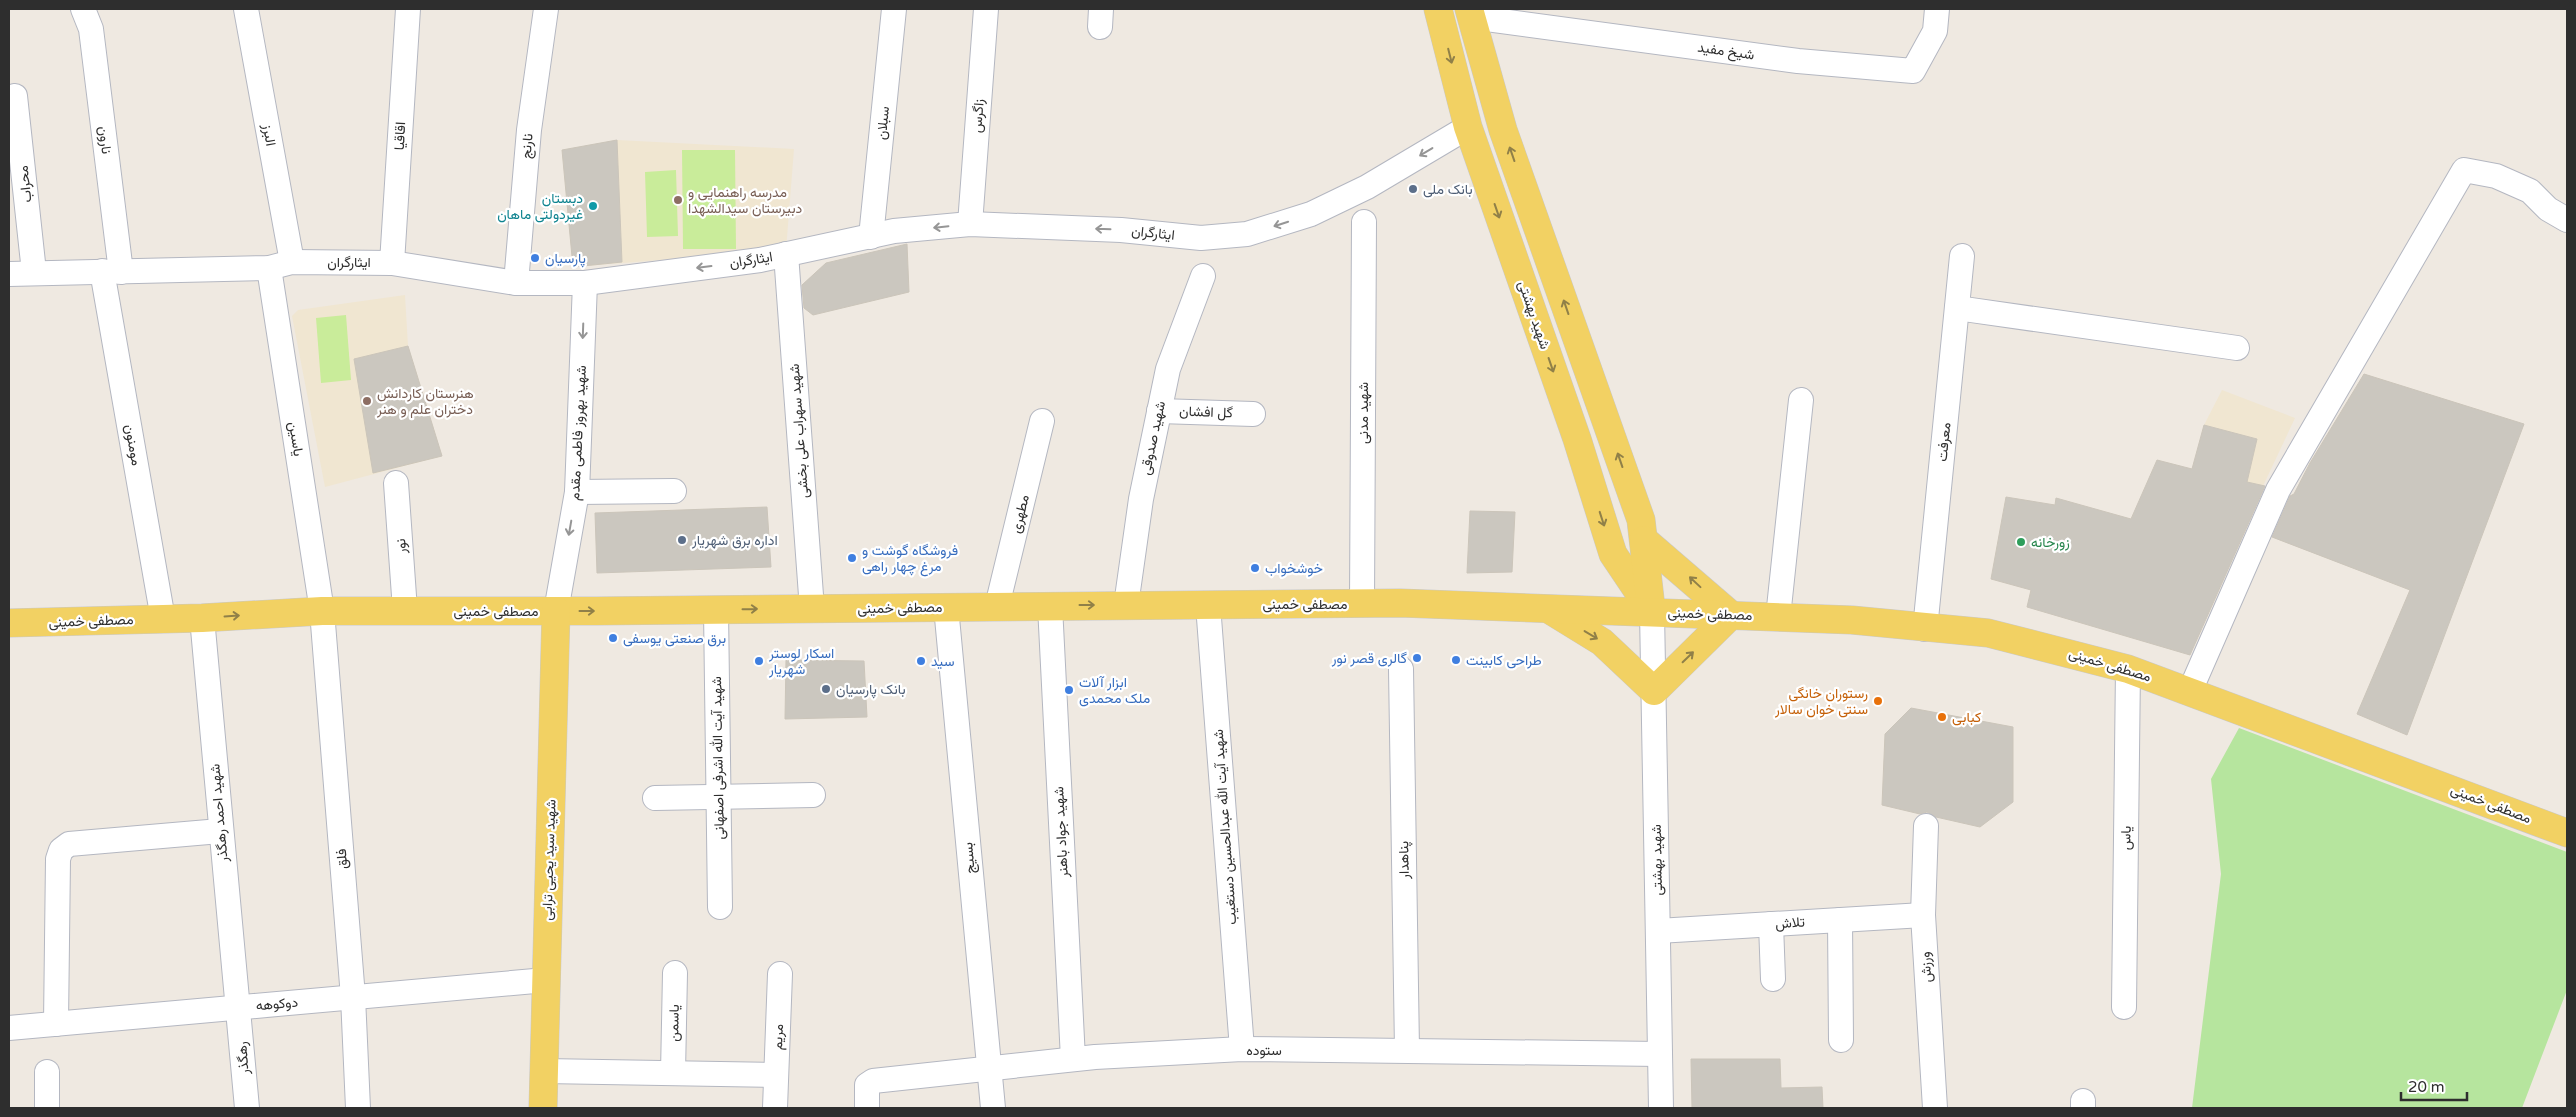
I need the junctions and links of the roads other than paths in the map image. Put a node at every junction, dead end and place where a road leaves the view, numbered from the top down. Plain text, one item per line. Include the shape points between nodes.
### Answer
1 (83, 9) edge
2 (246, 9) edge
3 (408, 9) edge
4 (546, 9) edge
5 (894, 9) edge
6 (986, 9) edge
7 (1438, 9) edge
8 (1937, 9) edge
9 (1471, 13) edge
10 (15, 96) dead end
11 (1468, 127) junction
12 (2567, 220) edge
13 (1364, 222) dead end
14 (970, 224) junction
15 (871, 237) junction
16 (786, 254) junction
17 (1962, 256) dead end
18 (292, 262) junction
19 (392, 263) junction
20 (269, 268) junction
21 (111, 271) junction
22 (34, 272) junction
23 (9, 274) edge
24 (1203, 276) dead end
25 (585, 282) junction
26 (516, 284) junction
27 (1957, 308) junction
28 (2237, 348) dead end
29 (1801, 400) dead end
30 (1159, 411) junction
31 (1253, 414) dead end
32 (1042, 421) dead end
33 (396, 483) dead end
34 (674, 491) dead end
35 (577, 492) junction
36 (1644, 540) junction
37 (1362, 603) junction
38 (1208, 604) junction
39 (1126, 605) junction
40 (997, 606) junction
41 (1050, 606) junction
42 (946, 607) junction
43 (812, 608) junction
44 (322, 610) junction
45 (405, 610) junction
46 (716, 610) junction
47 (1550, 610) junction
48 (556, 611) junction
49 (1652, 612) junction
50 (1731, 615) junction
51 (1778, 617) junction
52 (202, 618) junction
53 (163, 619) junction
54 (9, 620) edge
55 (1925, 629) junction
56 (1401, 669) dead end
57 (2128, 669) junction
58 (1654, 691) junction
59 (2190, 691) junction
60 (813, 795) dead end
61 (718, 797) junction
62 (655, 798) dead end
63 (1926, 826) dead end
64 (220, 831) junction
65 (2567, 833) edge
66 (720, 907) dead end
67 (1923, 915) junction
68 (1840, 920) junction
69 (1771, 924) junction
70 (1658, 932) junction
71 (675, 973) dead end
72 (780, 974) dead end
73 (1773, 979) dead end
74 (546, 980) junction
75 (353, 997) junction
76 (2124, 1007) dead end
77 (239, 1008) junction
78 (56, 1024) junction
79 (9, 1028) edge
80 (1842, 1040) dead end
81 (1242, 1050) junction
82 (1407, 1050) junction
83 (1660, 1054) junction
84 (1073, 1059) junction
85 (989, 1069) junction
86 (544, 1071) junction
87 (47, 1072) dead end
88 (673, 1073) junction
89 (776, 1075) junction
90 (775, 1104) edge
91 (47, 1108) edge
92 (246, 1108) edge
93 (358, 1108) edge
94 (543, 1108) edge
95 (866, 1108) edge
96 (992, 1108) edge
97 (1661, 1108) edge
98 (1935, 1108) edge

1 - 21 street, نارون via 91,30
2 - 18 street, البرز
3 - 19 street, اقاقیا
4 - 26 street, نارنج via 528,130
5 - 15 street, سبلان
6 - 14 street, زاگرس
7 -> 11 main road, شهید بهشتی
8 - 9 street, شیخ مفید via 1935,31 1913,71 1798,61
36 -> 9 main road, شهید بهشتی via 1641,520 1504,130
10 - 22 street, محراب
11 -> 14 street, ایثارگران via 1367,187 1311,214 1247,234 1202,238 1121,230
11 -> 49 main road, شهید بهشتی via 1577,439 1613,554
12 - 59 street via 2548,209 2530,191 2496,176 2464,170 2278,490
13 - 37 street, شهید مدنی
14 -> 15 street, ایثارگران
15 - 16 street, ایثارگران
16 -> 25 street, ایثارگران
16 - 43 street, شهید سهراب علی بخشی
17 - 27 street, معرفت
18 - 19 street, ایثارگران
18 - 20 street, ایثارگران
19 - 26 street, ایثارگران
20 - 21 street, ایثارگران
20 - 44 street, یاسین
21 - 22 street, ایثارگران
21 - 53 street, مومنون
22 - 23 street, ایثارگران
24 - 30 street, شهید صدوقی via 1168,370
25 - 26 street, ایثارگران
25 -> 35 street, شهید بهروز فاطمی مقدم
27 - 28 street
27 - 55 street, معرفت
29 - 51 street
30 - 31 street, گل افشان
30 - 39 street, شهید صدوقی via 1141,499
32 - 40 street, مطهری
33 - 45 street, نور
34 - 35 street
35 -> 48 street, شهید بهروز فاطمی مقدم
36 - 49 main road, شهید بهشتی
50 -> 36 main road
37 - 38 main road, مصطفی خمینی
37 - 47 main road, مصطفی خمینی
38 - 39 main road, مصطفی خمینی
38 - 81 street, شهید آیت الله عبدالحسین دستغیب
41 -> 39 main road, مصطفی خمینی
40 - 41 main road, مصطفی خمینی
40 - 42 main road, مصطفی خمینی
41 - 84 street, شهید جواد باهنر
42 - 43 main road, مصطفی خمینی
42 - 85 street, بسیج
46 -> 43 main road, مصطفی خمینی
44 - 45 main road, مصطفی خمینی
52 -> 44 main road, مصطفی خمینی
44 - 75 street, فلق
45 - 48 main road, مصطفی خمینی
48 -> 46 main road, مصطفی خمینی
46 - 61 street, شهید آیت الله اشرفی اصفهانی
47 - 49 main road, مصطفی خمینی
47 -> 58 main road via 1602,642
48 - 74 main road, شهید سید یحیی ترابی
49 - 50 main road, مصطفی خمینی
49 - 58 street, شهید بهشتی
50 - 51 main road, مصطفی خمینی
58 -> 50 main road
51 - 55 main road, مصطفی خمینی via 1852,620
52 - 53 main road, مصطفی خمینی
52 - 64 street, شهید احمد رهگذر
53 - 54 main road, مصطفی خمینی
55 - 57 main road, مصطفی خمینی via 1988,633
56 - 82 street, پناهدار
57 - 59 main road, مصطفی خمینی
57 - 76 street, یاس
58 - 70 street, شهید بهشتی
59 - 65 main road, مصطفی خمینی
60 - 61 street
61 - 62 street
61 - 66 street, شهید آیت الله اشرفی اصفهانی
63 - 67 street, ورزش
64 - 77 street, شهید احمد رهگذر
64 - 78 street via 69,844 61,850 58,859
67 - 68 street, تلاش
67 - 98 street, ورزش
68 - 69 street, تلاش
68 - 80 street
69 - 70 street, تلاش
69 - 73 street
70 - 83 street, شهید بهشتی
71 - 88 street, یاسمن
72 - 89 street, مریم
74 - 75 street, دوکوهه
74 - 86 main road, شهید سید یحیی ترابی
75 - 77 street, دوکوهه
75 - 93 street, فلق
77 - 78 street, دوکوهه
77 - 92 street, رهگذر
78 - 79 street, دوکوهه
81 - 82 street, ستوده
81 - 84 street, ستوده
82 - 83 street, ستوده
83 - 97 street, شهید بهشتی
84 - 85 street, ستوده
85 - 95 street, ستوده via 870,1082 867,1085
85 - 96 street, بسیج
86 - 88 street
86 - 94 main road, شهید سید یحیی ترابی
87 - 91 street
88 - 89 street
89 - 90 street, مریم

